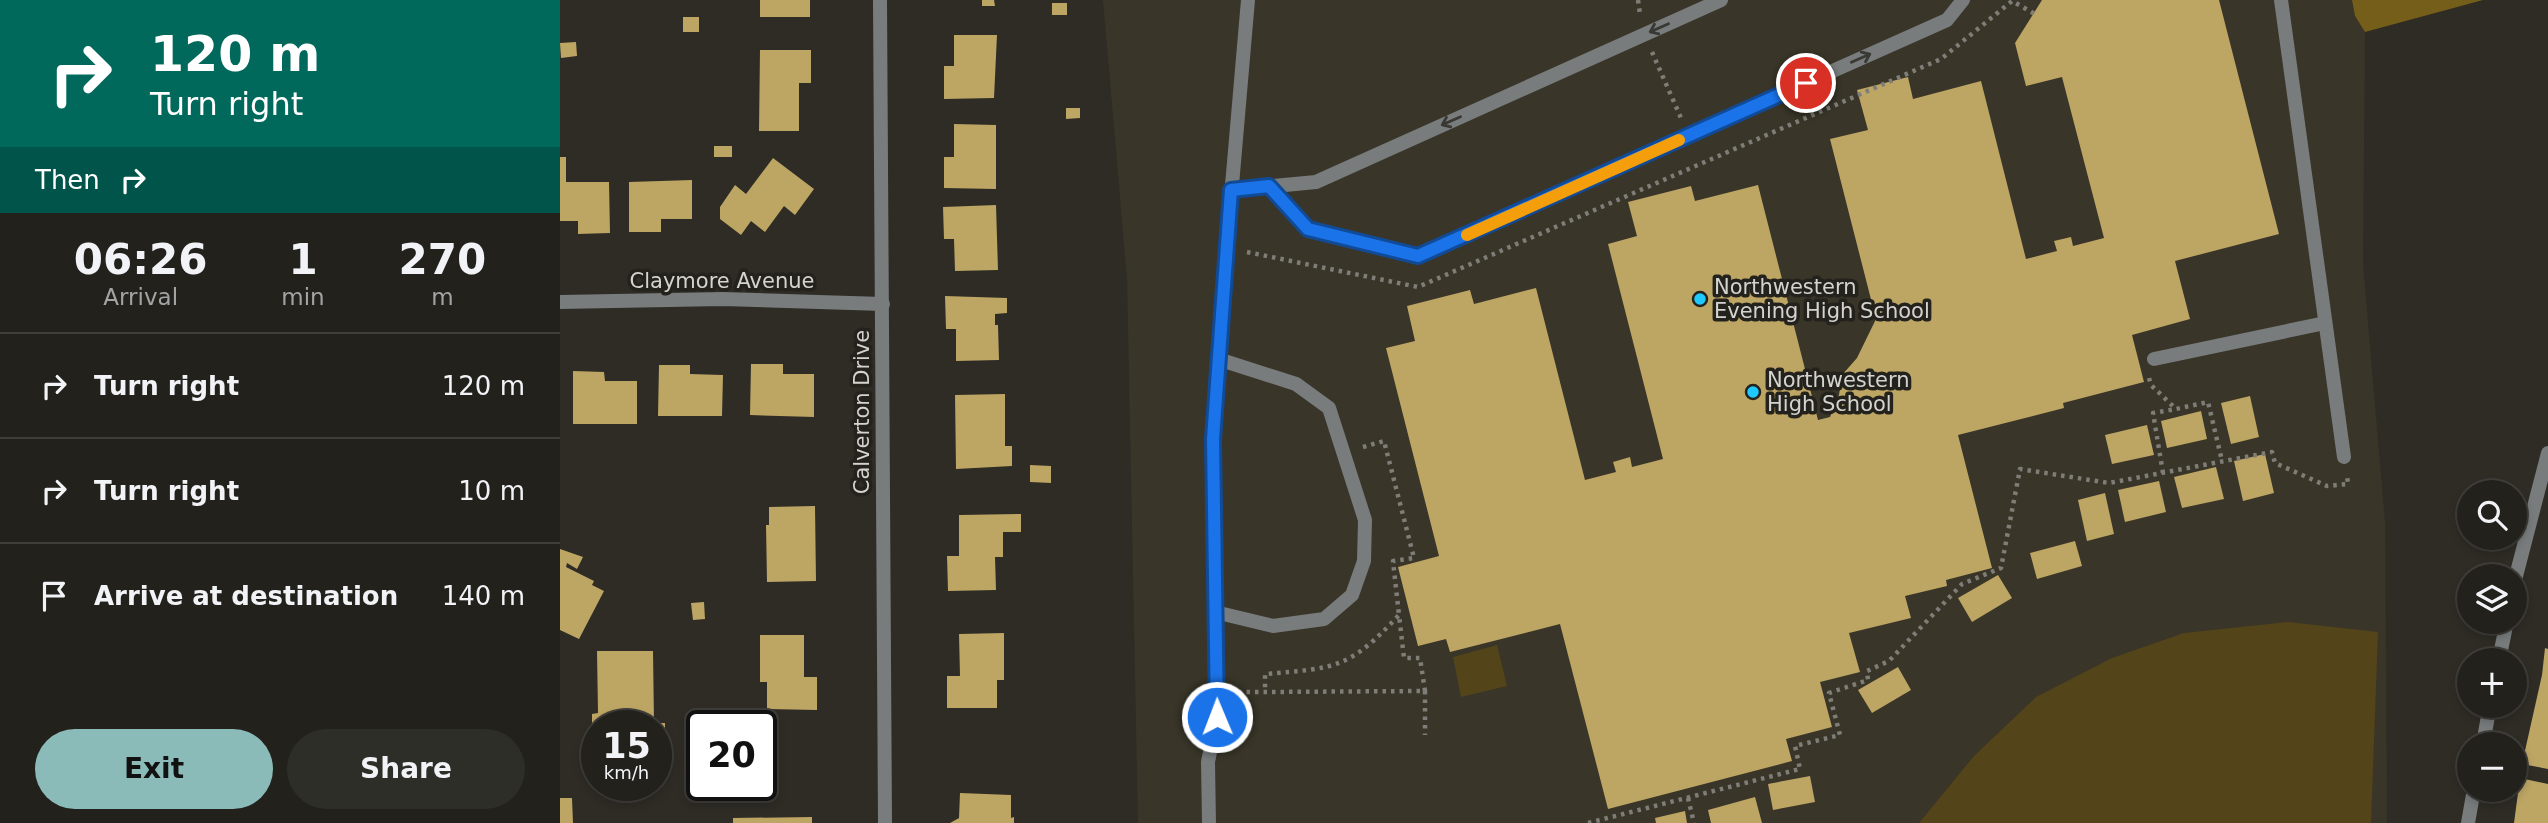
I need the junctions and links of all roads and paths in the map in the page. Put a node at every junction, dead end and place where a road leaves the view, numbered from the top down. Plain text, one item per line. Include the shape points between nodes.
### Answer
1 (880, 0) edge
2 (1248, 0) edge
3 (1638, 0) edge
4 (1721, 0) edge
5 (1963, 0) edge
6 (2281, 0) edge
7 (1645, 34) junction
8 (1689, 135) junction
9 (1701, 163) dead end
10 (1269, 186) junction
11 (1231, 190) junction
12 (560, 302) edge
13 (883, 304) junction
14 (2325, 323) junction
15 (1218, 359) junction
16 (2151, 365) joint
17 (2176, 409) junction
18 (1344, 453) junction
19 (2548, 453) edge
20 (2344, 457) joint
21 (2222, 461) junction
22 (2163, 473) junction
23 (2519, 564) edge
24 (1215, 612) junction
25 (1399, 615) junction
26 (1425, 691) junction
27 (1216, 692) junction
28 (1265, 692) junction
29 (1425, 735) dead end
30 (1688, 798) junction
31 (2472, 802) edge
32 (885, 823) edge
33 (1209, 823) edge
34 (1588, 823) edge
35 (1694, 823) edge
36 (2468, 823) edge

1 - 13 street, Calverton Drive
2 - 11 street
3 - 7 path
4 -> 7 street
8 -> 5 street via 1947,20
6 - 14 street
7 - 8 path
7 -> 10 street via 1316,182
8 - 9 path
8 - 10 street via 1418,256 1308,229
10 - 11 street
11 - 15 street
12 - 13 street, Claymore Avenue via 723,299
13 - 32 street, Calverton Drive
14 - 16 street
14 - 20 street
15 - 18 street via 1296,384 1329,408
15 - 24 street via 1213,439
16 - 17 path via 2151,385
17 - 21 path via 2208,402
17 - 22 path via 2153,413
18 - 24 street via 1365,520 1364,561 1352,595 1324,619 1273,626
18 - 25 path via 1384,441 1415,558 1393,561
19 - 23 street
20 - 21 path via 2348,484 2327,486 2275,463 2272,452
21 - 22 path
22 - 30 path via 2109,483 2020,469 2001,568 1962,584 1889,660 1867,671 1868,680 1829,693 1840,734 1795,746 1800,769
24 - 27 street
25 - 26 path via 1404,658 1420,658
25 - 28 path via 1359,655 1328,669 1265,674
26 - 28 path
26 - 29 path
27 - 28 path
27 - 33 street
30 - 34 path
30 - 35 path
31 - 36 street

